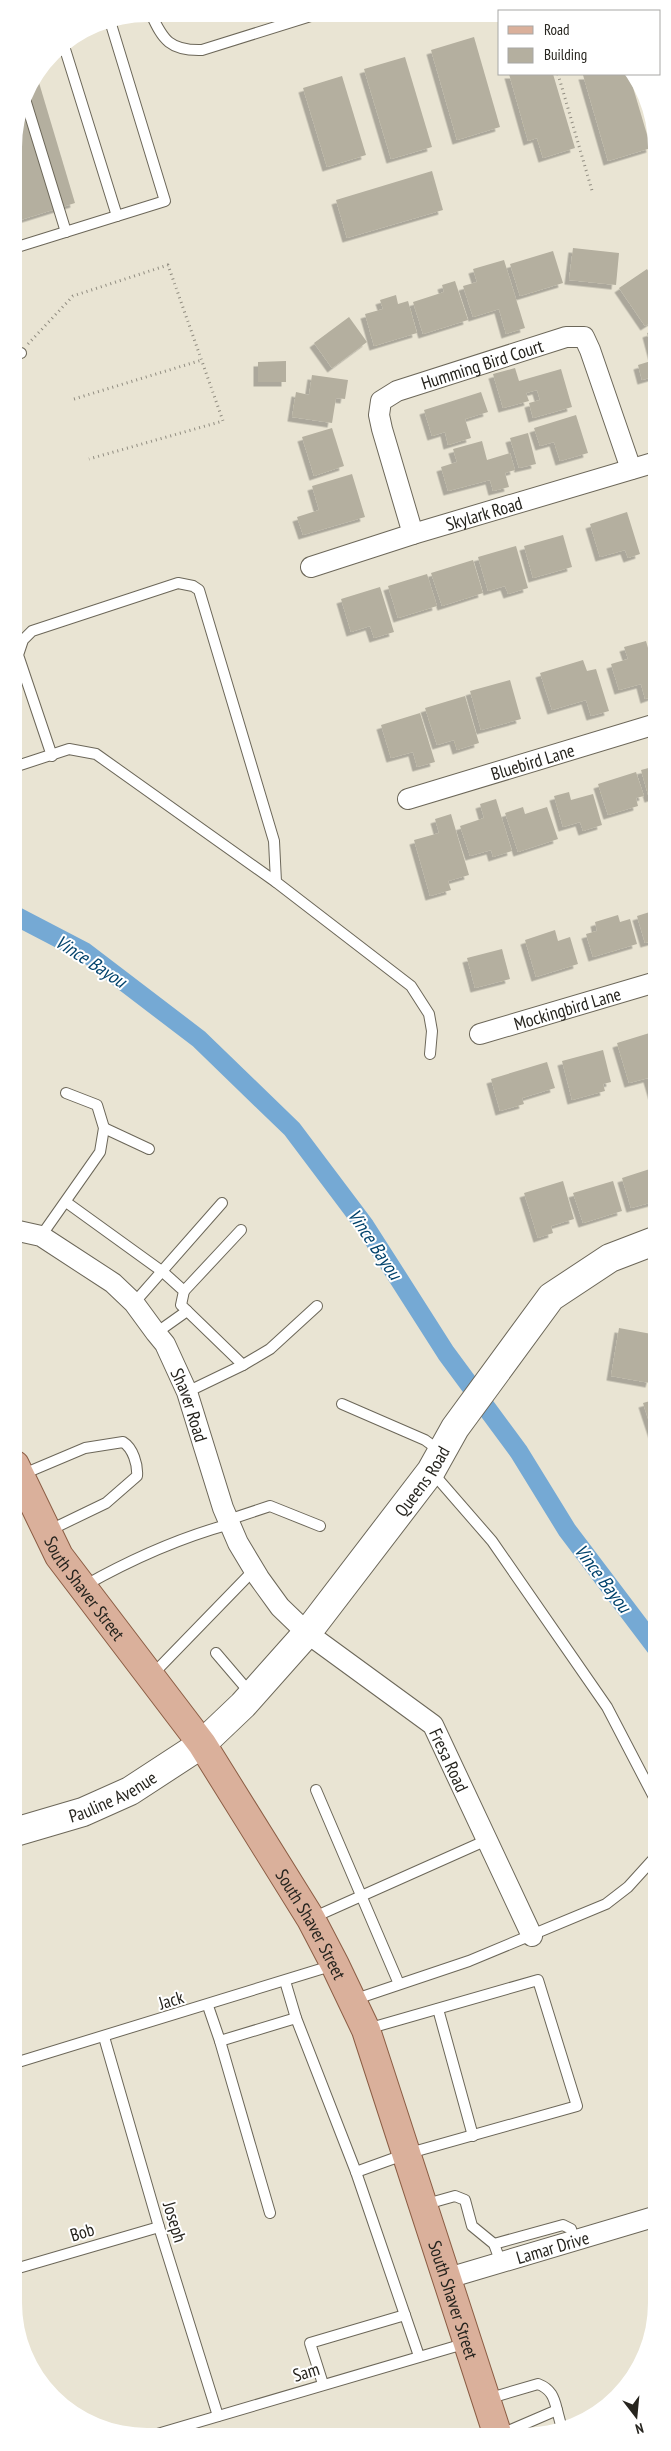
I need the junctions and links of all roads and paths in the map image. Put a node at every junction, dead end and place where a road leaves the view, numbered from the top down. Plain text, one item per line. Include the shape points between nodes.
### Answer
1 (155, 22) edge
2 (292, 22) edge
3 (112, 28) edge
4 (66, 53) edge
5 (558, 75) edge
6 (28, 110) edge
7 (593, 194) dead end
8 (116, 216) junction
9 (66, 232) junction
10 (23, 245) edge
11 (23, 348) edge
12 (202, 360) junction
13 (74, 399) dead end
14 (89, 458) dead end
15 (648, 464) edge
16 (631, 469) junction
17 (413, 534) junction
18 (311, 567) dead end
19 (23, 641) edge
20 (23, 669) edge
21 (648, 726) edge
22 (52, 756) junction
23 (23, 765) edge
24 (408, 799) dead end
25 (276, 882) junction
26 (648, 984) edge
27 (480, 1034) dead end
28 (430, 1054) dead end
29 (66, 1093) dead end
30 (104, 1128) junction
31 (149, 1149) dead end
32 (66, 1202) junction
33 (222, 1203) dead end
34 (241, 1230) dead end
35 (22, 1232) edge
36 (41, 1236) junction
37 (648, 1243) edge
38 (163, 1272) junction
39 (184, 1291) junction
40 (134, 1303) junction
41 (317, 1306) dead end
42 (187, 1311) junction
43 (156, 1333) junction
44 (243, 1365) junction
45 (187, 1392) junction
46 (342, 1404) dead end
47 (436, 1461) junction
48 (22, 1468) edge
49 (22, 1481) edge
50 (229, 1522) junction
51 (320, 1526) dead end
52 (47, 1531) junction
53 (254, 1570) junction
54 (82, 1587) junction
55 (307, 1633) junction
56 (216, 1653) dead end
57 (150, 1676) junction
58 (252, 1695) junction
59 (202, 1744) junction
60 (648, 1786) edge
61 (316, 1790) dead end
62 (22, 1830) edge
63 (487, 1840) junction
64 (648, 1865) edge
65 (362, 1897) junction
66 (311, 1919) junction
67 (532, 1936) junction
68 (335, 1965) junction
69 (285, 1982) junction
70 (399, 1984) junction
71 (352, 2000) junction
72 (208, 2006) junction
73 (438, 2009) junction
74 (296, 2018) junction
75 (366, 2030) junction
76 (104, 2037) junction
77 (220, 2041) junction
78 (22, 2062) edge
79 (473, 2136) junction
80 (406, 2154) junction
81 (356, 2172) junction
82 (423, 2205) junction
83 (270, 2213) dead end
84 (648, 2219) edge
85 (158, 2227) junction
86 (498, 2254) junction
87 (22, 2267) edge
88 (448, 2278) junction
89 (405, 2315) junction
90 (468, 2343) junction
91 (419, 2356) junction
92 (323, 2384) junction
93 (486, 2399) junction
94 (557, 2410) junction
95 (218, 2416) junction
96 (560, 2423) edge
97 (178, 2428) edge
98 (495, 2428) edge
99 (516, 2428) edge

1 - 2 lane via 162,38 187,50 202,50
3 - 8 lane via 165,201
4 - 8 lane
5 - 7 path
6 - 9 lane
8 - 9 lane
9 - 10 lane
11 - 12 path via 73,296 168,265
12 - 13 path
12 - 14 path via 223,421
15 - 16 street, Skylark Road
16 - 17 street, Skylark Road
16 - 17 street, Humming Bird Court via 584,337 566,337 398,391 381,401 382,429
17 - 18 street, Skylark Road
19 - 25 lane via 32,631 178,583 199,590 274,841
20 - 22 lane
21 - 24 street, Bluebird Lane
22 - 23 lane
22 - 25 lane via 69,749 96,754
25 - 28 lane via 410,986 430,1014
26 - 27 street, Mockingbird Lane
29 - 30 lane via 97,1105
30 - 31 lane
30 - 32 lane via 100,1152
32 - 36 lane
32 - 38 lane
33 - 38 lane
34 - 39 lane
35 - 36 street, Shaver Road
36 - 40 street, Shaver Road via 114,1283
37 - 47 street, Queens Road via 610,1258 551,1297 455,1428
38 - 39 lane
38 - 40 lane
39 - 42 lane via 181,1306
40 - 43 street, Shaver Road
41 - 44 lane via 270,1348
42 - 43 lane
42 - 44 lane
43 - 45 street, Shaver Road
44 - 45 lane
45 - 50 street, Shaver Road
46 - 47 lane via 425,1440
47 - 55 street, Queens Road
47 - 60 lane via 607,1707
48 - 52 lane via 85,1448 123,1442 129,1446 138,1469 137,1476 106,1503
49 - 52 main road, South Shaver Street
50 - 51 lane via 270,1506
50 - 53 street, Shaver Road
50 - 54 lane via 127,1562
52 - 54 main road, South Shaver Street via 58,1556
53 - 55 street, Shaver Road via 280,1607
53 - 57 lane via 199,1633
54 - 57 main road, South Shaver Street
55 - 58 street, Queens Road
55 - 63 street, Fresa Road via 432,1725
56 - 58 lane
57 - 59 main road, South Shaver Street
58 - 59 street, Queens Road
59 - 62 street, Pauline Avenue via 130,1791 83,1812
59 - 66 main road, South Shaver Street
61 - 65 lane
63 - 65 lane
63 - 67 street, Fresa Road
64 - 67 lane via 628,1887 606,1904
65 - 66 lane
65 - 70 lane
66 - 68 main road, South Shaver Street
67 - 70 lane via 469,1962
68 - 69 lane, Jack
68 - 71 main road, South Shaver Street
69 - 72 lane, Jack
69 - 74 lane
70 - 71 lane
71 - 75 main road, South Shaver Street
72 - 76 lane, Jack
72 - 77 lane
73 - 75 lane
73 - 79 lane
73 - 79 lane via 538,1980 577,2106
74 - 77 lane
74 - 81 lane
75 - 80 main road, South Shaver Street
76 - 78 lane, Jack
76 - 85 lane, Joseph
77 - 83 lane
79 - 80 lane
80 - 81 lane
80 - 82 main road, South Shaver Street
81 - 89 lane
82 - 86 lane via 455,2196 465,2200 472,2226
82 - 88 main road, South Shaver Street
84 - 86 street, Lamar Drive via 574,2241
85 - 87 lane, Bob
85 - 95 lane, Joseph
86 - 88 street, Lamar Drive
88 - 90 main road, South Shaver Street
89 - 91 lane
89 - 92 lane via 310,2344
90 - 91 lane, Sam
90 - 93 main road, South Shaver Street
91 - 92 lane, Sam
92 - 95 lane, Sam
93 - 94 lane via 538,2384 551,2391
93 - 98 main road, South Shaver Street
94 - 96 lane
94 - 99 lane
95 - 97 lane, Sam

